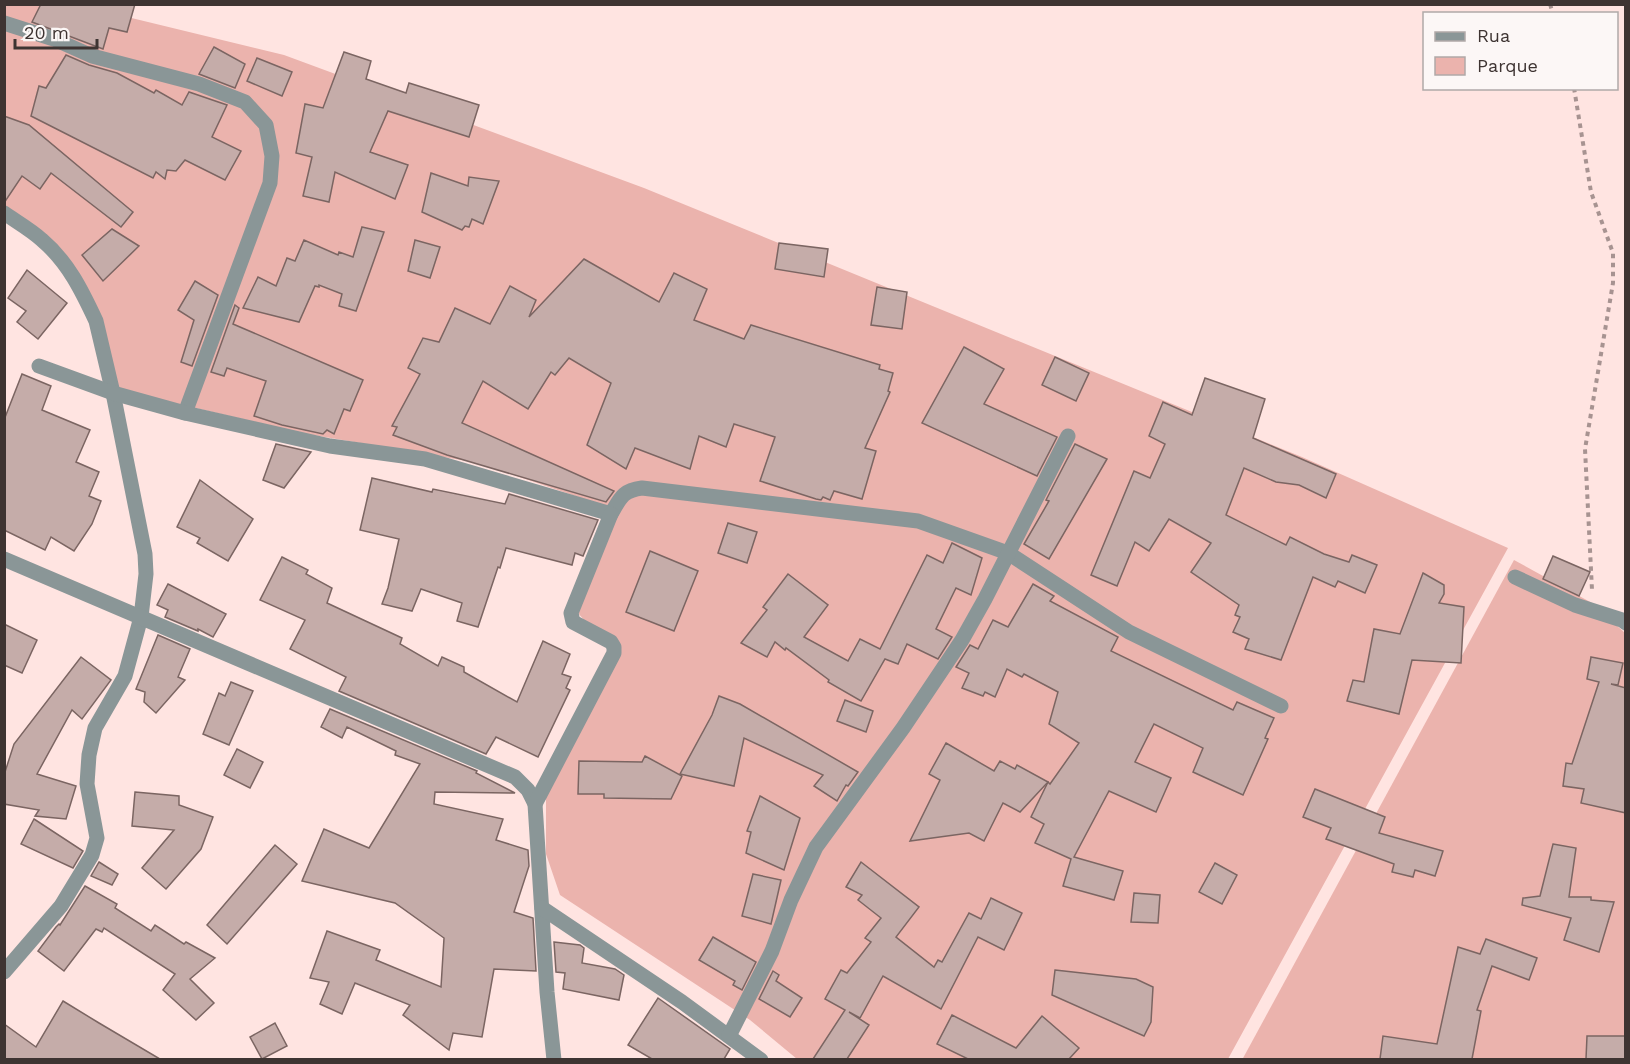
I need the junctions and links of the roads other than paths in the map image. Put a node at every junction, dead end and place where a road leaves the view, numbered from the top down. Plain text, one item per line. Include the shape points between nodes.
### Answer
1 (4, 23) edge
2 (4, 213) edge
3 (39, 366) dead end
4 (113, 393) junction
5 (184, 413) junction
6 (1068, 436) dead end
7 (611, 514) junction
8 (1008, 553) junction
9 (4, 559) edge
10 (1515, 577) dead end
11 (141, 617) junction
12 (1626, 623) edge
13 (1281, 706) dead end
14 (535, 804) junction
15 (542, 908) junction
16 (4, 972) edge
17 (729, 1036) junction
18 (554, 1059) edge
19 (761, 1059) edge

1 - 5 street via 92,56 199,84 245,102 266,124 272,156 270,183
2 - 4 street via 42,240 66,265 83,291 96,321
3 - 4 street
4 - 5 street
4 - 11 street via 145,554
5 - 7 street via 330,446 425,459
6 - 8 street
7 - 8 street via 622,494 642,488 918,520
7 - 14 street via 571,613 573,622 611,642 614,653
8 - 13 street via 1129,632
8 - 17 street via 955,650 816,847 772,951
9 - 11 street
10 - 12 street
11 - 14 street via 515,777
11 - 16 street via 125,676 95,728 88,755 87,784 97,838 92,855 61,906
14 - 15 street
15 - 17 street
15 - 18 street
17 - 19 street

